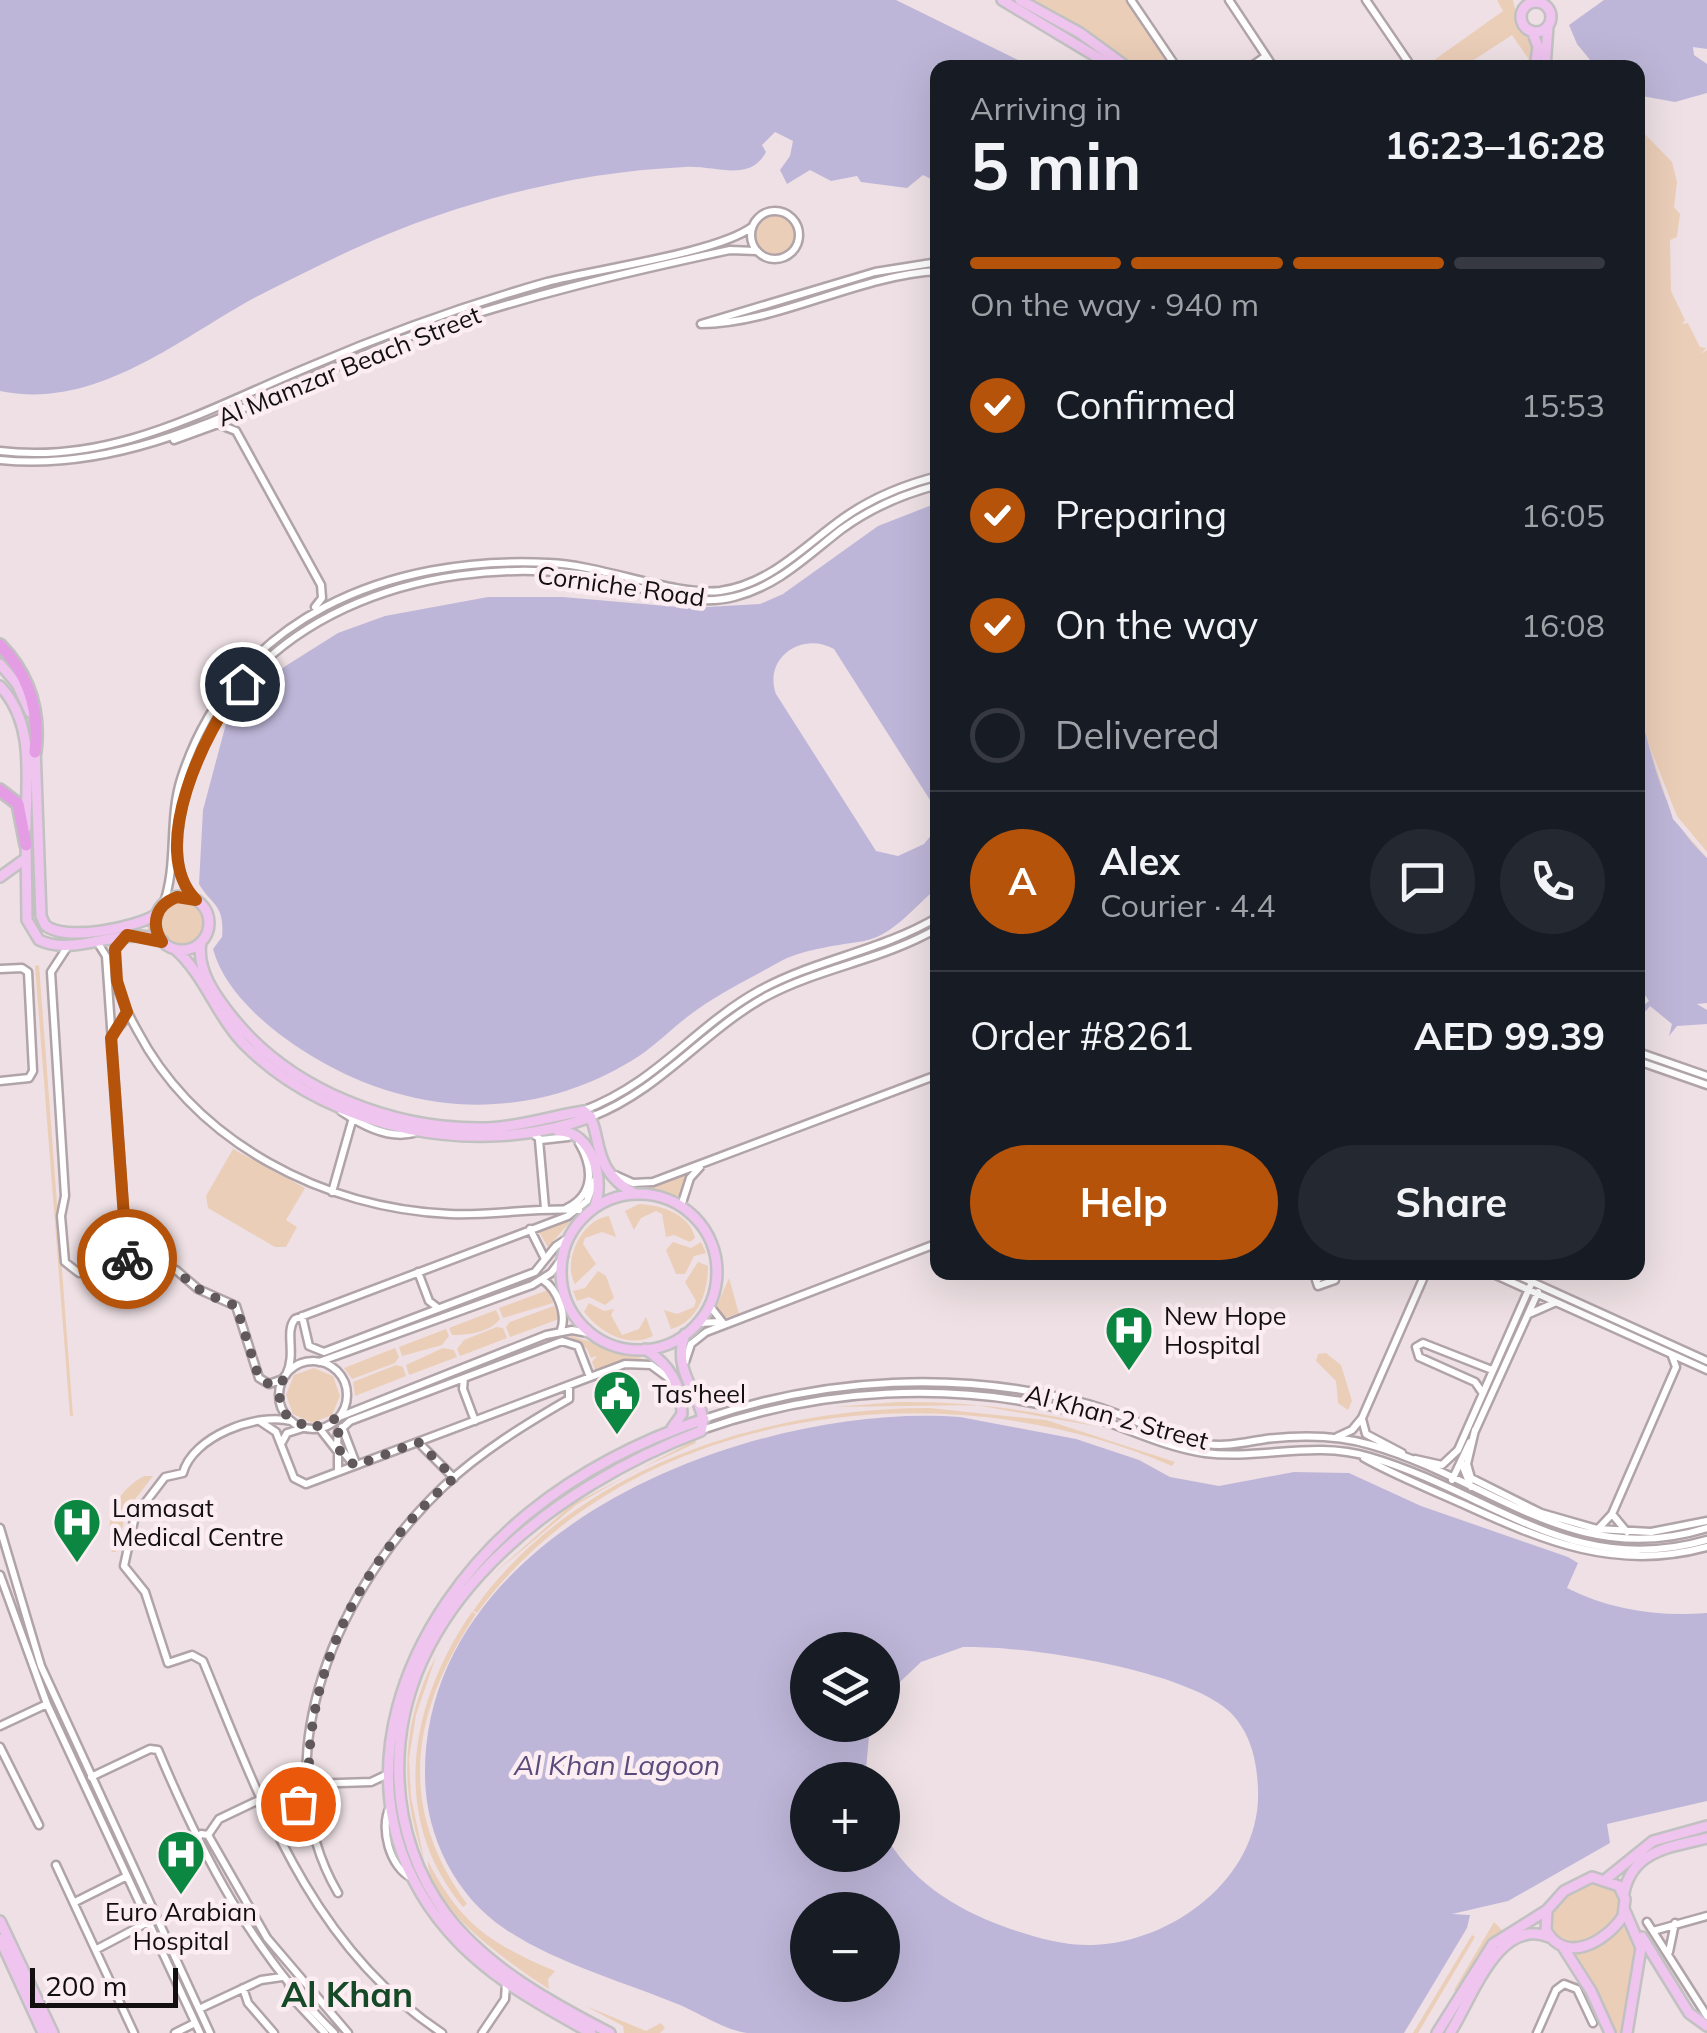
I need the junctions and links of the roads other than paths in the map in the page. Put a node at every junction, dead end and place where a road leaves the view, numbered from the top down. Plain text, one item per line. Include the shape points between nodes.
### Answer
1 (1002, 0) edge
2 (1020, 0) edge
3 (1131, 0) edge
4 (1229, 0) edge
5 (1366, 0) edge
6 (1518, 0) edge
7 (1537, 1) edge
8 (1522, 14) junction
9 (1548, 26) junction
10 (1532, 31) junction
11 (1266, 56) junction
12 (1105, 60) edge
13 (1117, 60) edge
14 (1172, 60) edge
15 (1261, 60) edge
16 (1269, 60) edge
17 (1407, 60) edge
18 (1536, 60) edge
19 (1546, 60) edge
20 (752, 228) junction
21 (756, 251) junction
22 (930, 263) edge
23 (930, 273) edge
24 (777, 300) junction
25 (780, 309) junction
26 (158, 442) junction
27 (0, 451) edge
28 (0, 460) edge
29 (930, 479) edge
30 (930, 488) edge
31 (284, 630) junction
32 (0, 645) edge
33 (0, 664) edge
34 (0, 686) edge
35 (35, 752) junction
36 (0, 790) edge
37 (26, 851) junction
38 (0, 877) edge
39 (196, 900) junction
40 (160, 909) junction
41 (930, 922) edge
42 (930, 932) edge
43 (122, 936) junction
44 (62, 940) junction
45 (96, 940) junction
46 (162, 942) junction
47 (201, 942) junction
48 (174, 949) junction
49 (0, 969) edge
50 (127, 1012) junction
51 (110, 1018) junction
52 (121, 1023) junction
53 (139, 1035) junction
54 (111, 1038) junction
55 (1645, 1054) edge
56 (1645, 1063) edge
57 (1707, 1076) edge
58 (930, 1079) edge
59 (0, 1081) edge
60 (1707, 1085) edge
61 (328, 1102) junction
62 (586, 1114) junction
63 (351, 1120) junction
64 (361, 1125) junction
65 (423, 1129) junction
66 (539, 1131) junction
67 (352, 1133) junction
68 (594, 1136) junction
69 (582, 1140) junction
70 (710, 1161) junction
71 (599, 1167) junction
72 (332, 1192) junction
73 (635, 1194) junction
74 (681, 1206) junction
75 (565, 1208) junction
76 (543, 1209) junction
77 (579, 1210) junction
78 (592, 1210) junction
79 (543, 1223) junction
80 (530, 1229) junction
81 (571, 1236) junction
82 (930, 1246) edge
83 (564, 1256) junction
84 (545, 1261) junction
85 (128, 1270) junction
86 (418, 1272) junction
87 (542, 1279) junction
88 (1422, 1280) edge
89 (1506, 1280) edge
90 (1521, 1280) edge
91 (1512, 1283) junction
92 (1530, 1286) junction
93 (492, 1288) junction
94 (516, 1290) junction
95 (1539, 1290) junction
96 (429, 1301) junction
97 (1556, 1303) junction
98 (709, 1305) junction
99 (1521, 1306) junction
100 (440, 1308) junction
101 (427, 1313) junction
102 (1528, 1315) junction
103 (302, 1316) junction
104 (698, 1323) junction
105 (722, 1323) junction
106 (560, 1331) junction
107 (593, 1334) junction
108 (685, 1334) junction
109 (542, 1336) junction
110 (354, 1341) junction
111 (293, 1342) junction
112 (645, 1349) junction
113 (526, 1354) junction
114 (1672, 1354) junction
115 (340, 1357) junction
116 (1454, 1357) junction
117 (1707, 1361) edge
118 (317, 1362) junction
119 (1690, 1362) junction
120 (586, 1366) junction
121 (1448, 1370) junction
122 (1493, 1370) junction
123 (1707, 1370) edge
124 (285, 1377) junction
125 (590, 1377) junction
126 (464, 1378) junction
127 (684, 1378) junction
128 (453, 1382) junction
129 (1670, 1383) junction
130 (569, 1385) junction
131 (463, 1389) junction
132 (557, 1390) junction
133 (1482, 1395) junction
134 (692, 1396) junction
135 (681, 1397) junction
136 (358, 1407) junction
137 (549, 1408) junction
138 (382, 1409) junction
139 (338, 1418) junction
140 (1362, 1418) junction
141 (704, 1419) junction
142 (259, 1420) junction
143 (475, 1420) junction
144 (291, 1421) junction
145 (342, 1427) junction
146 (304, 1428) junction
147 (319, 1428) junction
148 (1475, 1430) junction
149 (700, 1431) junction
150 (659, 1436) junction
151 (1180, 1437) junction
152 (1336, 1438) junction
153 (418, 1442) junction
154 (1176, 1446) junction
155 (1193, 1446) junction
156 (282, 1448) junction
157 (338, 1449) junction
158 (1358, 1454) junction
159 (1408, 1459) junction
160 (1462, 1460) junction
161 (358, 1465) junction
162 (338, 1472) junction
163 (454, 1478) junction
164 (1452, 1480) junction
165 (1471, 1488) junction
166 (1512, 1498) junction
167 (1500, 1502) junction
168 (1612, 1514) junction
169 (1707, 1524) edge
170 (1576, 1525) junction
171 (0, 1528) edge
172 (1567, 1530) junction
173 (1598, 1530) junction
174 (1629, 1533) junction
175 (1562, 1540) junction
176 (1704, 1543) edge
177 (1570, 1549) junction
178 (0, 1576) edge
179 (16, 1627) junction
180 (32, 1644) junction
181 (412, 1662) junction
182 (409, 1698) junction
183 (47, 1704) junction
184 (0, 1726) edge
185 (0, 1746) edge
186 (388, 1774) junction
187 (91, 1778) junction
188 (370, 1782) junction
189 (389, 1790) junction
190 (309, 1794) junction
191 (262, 1802) junction
192 (39, 1825) dead end
193 (1707, 1826) edge
194 (208, 1836) junction
195 (1707, 1838) edge
196 (197, 1839) junction
197 (56, 1865) dead end
198 (127, 1876) junction
199 (1606, 1878) junction
200 (338, 1893) dead end
201 (1624, 1896) junction
202 (74, 1902) junction
203 (1546, 1910) junction
204 (1625, 1910) junction
205 (1707, 1916) edge
206 (0, 1920) edge
207 (148, 1922) junction
208 (1647, 1922) dead end
209 (1676, 1924) junction
210 (1634, 1927) junction
211 (1653, 1931) junction
212 (1551, 1938) junction
213 (0, 1939) edge
214 (1564, 1947) junction
215 (97, 1949) junction
216 (1661, 1954) junction
217 (271, 1962) junction
218 (1640, 1962) junction
219 (1665, 1974) junction
220 (261, 1980) junction
221 (286, 1980) junction
222 (506, 1982) junction
223 (244, 1988) junction
224 (526, 1995) junction
225 (557, 2003) junction
226 (198, 2009) junction
227 (1707, 2016) edge
228 (195, 2023) junction
229 (1593, 2023) dead end
230 (1707, 2026) edge
231 (440, 2032) edge
232 (43, 2033) edge
233 (52, 2033) edge
234 (134, 2033) edge
235 (175, 2033) edge
236 (200, 2033) edge
237 (210, 2033) edge
238 (274, 2033) edge
239 (325, 2033) edge
240 (334, 2033) edge
241 (348, 2033) edge
242 (482, 2033) edge
243 (591, 2033) edge
244 (610, 2033) edge
245 (1437, 2033) edge
246 (1450, 2033) edge
247 (1538, 2033) edge
248 (1610, 2033) edge
249 (1627, 2033) edge

1 - 12 main road
2 - 13 main road
3 - 14 street
4 - 11 street
5 - 17 street
6 - 8 main road
7 - 8 main road
7 - 9 main road via 1548,9
8 - 10 main road
9 - 10 main road
9 - 19 main road
10 - 18 main road
11 - 15 street
11 - 16 street
20 - 21 street
20 - 21 street via 773,211 786,214 798,229 797,244 783,258
20 - 27 street, Al Mamzar Beach Street via 729,240 582,273 435,317 132,440 60,453
21 - 26 street, Al Mamzar Beach Street via 730,250 602,278 464,318
22 - 24 street via 887,268
23 - 25 street
24 - 25 street
24 - 25 street via 701,324
26 - 28 street, Al Mamzar Beach Street via 82,460
26 - 31 street via 218,424 238,435 322,588 318,604
29 - 31 street, Corniche Road via 875,498 786,564 725,590 690,590 567,564 491,563 380,584
30 - 39 street, Corniche Road via 879,506 781,577 725,599 686,599 582,574 496,572 410,585 325,616 251,674 200,751 178,854 185,888
31 - 40 street, Corniche Road via 228,687 193,747 175,802 170,880
32 - 35 highway via 29,689
33 - 35 main road via 27,704
34 - 37 main road via 24,732
35 - 44 main road via 41,916
36 - 37 highway via 18,804
37 - 38 main road
37 - 44 main road via 30,928 42,942
39 - 40 main road via 181,896
39 - 47 main road via 209,920
40 - 44 main road via 129,926
40 - 46 main road via 156,930
41 - 62 street via 762,990 656,1073
42 - 62 street via 768,995 644,1091
43 - 45 main road
43 - 46 main road
43 - 50 street via 115,962
44 - 45 main road
44 - 85 street via 51,972 64,1259 76,1272
45 - 51 street via 106,956
46 - 48 main road
47 - 48 main road
47 - 66 main road via 202,966 234,1019 274,1059 320,1088 370,1109
48 - 61 main road via 246,1046
49 - 59 street via 28,972 33,1073
50 - 52 street
50 - 53 street
51 - 52 street
51 - 54 street
52 - 53 street
52 - 54 street
53 - 72 street via 165,1076 219,1128 280,1169
54 - 85 street
55 - 57 street
56 - 60 street
58 - 70 street
61 - 63 street
61 - 65 main road
62 - 66 main road
62 - 68 main road
63 - 64 street
63 - 67 street
64 - 65 street via 401,1136
64 - 67 street
65 - 66 main road via 476,1137
66 - 69 main road via 566,1131
66 - 75 street via 569,1137 582,1148 589,1185
66 - 76 street
67 - 72 street
68 - 69 main road via 586,1130
68 - 71 main road
69 - 71 main road
70 - 71 street via 643,1184
70 - 74 street via 691,1175
71 - 73 main road
71 - 77 street
71 - 78 main road
72 - 76 street via 438,1214
73 - 74 main road
73 - 78 main road
74 - 98 main road via 706,1231 714,1252
75 - 76 street
75 - 77 street
76 - 79 street
77 - 79 street
78 - 81 main road
79 - 80 street
80 - 84 street
80 - 86 street
81 - 83 main road
81 - 84 street
82 - 105 street
83 - 87 street
83 - 107 main road via 567,1299
84 - 93 street via 535,1272
85 - 124 street via 172,1268 204,1293 232,1302 242,1314 259,1378 269,1384
86 - 96 street
86 - 103 street
87 - 94 street
87 - 106 street via 564,1316
88 - 140 street
89 - 91 street
90 - 92 street
91 - 92 street
91 - 99 street
92 - 95 street
92 - 99 street
93 - 94 street
93 - 100 street
94 - 115 street
95 - 97 street
95 - 102 street
95 - 117 street
96 - 100 street
96 - 101 street
97 - 102 street
97 - 114 street
98 - 104 main road
98 - 105 street
99 - 122 street
100 - 101 street
101 - 110 street
102 - 148 street
103 - 110 street via 313,1350
103 - 111 street via 290,1325
104 - 105 street
104 - 108 main road
105 - 127 street via 693,1341
106 - 107 street
106 - 109 street
107 - 112 main road
108 - 112 main road
108 - 127 main road
109 - 113 street
109 - 136 street
110 - 115 street
111 - 118 street
111 - 124 street
112 - 135 main road via 665,1364
113 - 120 street via 570,1340
113 - 126 street
114 - 119 street
114 - 129 street
115 - 118 street
116 - 121 street
116 - 121 street via 1416,1347 1420,1357
116 - 122 street
118 - 124 street via 302,1363
118 - 139 street via 337,1371 345,1384
119 - 123 street
119 - 129 street
120 - 125 street
120 - 130 street
121 - 133 street via 1475,1382
122 - 133 street
124 - 144 street via 280,1401
125 - 130 street
125 - 135 street via 643,1363 663,1372
126 - 128 street
126 - 131 street
127 - 134 main road
128 - 131 street
128 - 138 street
129 - 168 street
130 - 132 street
130 - 137 street via 570,1397
131 - 143 street
132 - 137 street via 559,1400
132 - 143 street
133 - 159 street via 1449,1462
134 - 135 main road via 693,1414
134 - 141 main road
135 - 150 main road via 678,1423
136 - 138 street
136 - 139 street
137 - 163 street
138 - 145 street
139 - 147 street
139 - 157 street
140 - 152 street
140 - 159 street via 1366,1434
141 - 149 main road
141 - 150 main road, Al Khan 2 Street
141 - 151 street, Al Khan 2 Street via 829,1388 942,1383 1066,1398
142 - 144 street
142 - 156 street via 274,1429
142 - 191 street via 206,1441 189,1456 183,1473 169,1474 152,1490 130,1529 124,1563 147,1596 168,1663 192,1655 204,1661
143 - 153 street
144 - 146 street
145 - 157 street
145 - 161 street
146 - 147 street
146 - 156 street via 285,1434
147 - 157 street
148 - 160 street
148 - 166 street via 1468,1473
149 - 154 street, Al Khan 2 Street via 818,1400 939,1393 1055,1408
149 - 182 main road, Al Khan 2 Street via 597,1479 512,1542 448,1619
150 - 181 main road, Al Khan 2 Street via 567,1486 510,1530 458,1586
151 - 154 street
151 - 155 street, Al Khan 2 Street
152 - 155 street, Al Khan 2 Street
152 - 159 street, Al Khan 2 Street
153 - 161 street
153 - 163 street
154 - 155 street, Al Khan 2 Street
155 - 158 street, Al Khan 2 Street via 1223,1454 1312,1448
156 - 162 street via 300,1482
157 - 161 street
157 - 162 street
158 - 175 street, Al Khan 2 Street
158 - 177 street
159 - 164 street, Al Khan 2 Street
160 - 164 street
160 - 165 street
161 - 162 street
163 - 190 street via 388,1551 341,1627 314,1707
164 - 165 street, Al Khan 2 Street
165 - 167 street, Al Khan 2 Street
166 - 167 street
166 - 170 street
167 - 172 street, Al Khan 2 Street
168 - 173 street
168 - 174 street
169 - 172 street, Al Khan 2 Street via 1643,1539
169 - 174 street
170 - 172 street
170 - 173 street
171 - 180 street
173 - 174 street
175 - 176 street, Al Khan 2 Street via 1623,1550
175 - 177 street
176 - 177 street via 1690,1552 1628,1558
178 - 179 street
179 - 180 street
179 - 183 street
180 - 187 street
181 - 182 main road
181 - 186 main road, Al Khan 2 Street via 394,1716
182 - 225 main road, Al Khan 2 Street via 399,1786 422,1874 464,1934
183 - 184 street
183 - 198 street
185 - 192 street
186 - 188 street
186 - 189 main road, Al Khan 2 Street
187 - 196 street via 158,1750
187 - 226 street
188 - 189 street
188 - 190 street via 327,1785
189 - 222 main road, Al Khan 2 Street via 414,1879 448,1930
190 - 191 street via 291,1803
190 - 200 street via 319,1852
191 - 194 street via 220,1819
191 - 231 street via 340,1938 383,1986
193 - 199 main road via 1653,1841
194 - 196 street
194 - 241 street via 273,1946
195 - 201 main road via 1646,1857 1630,1874
196 - 217 street
197 - 202 street
198 - 202 street
198 - 207 street
199 - 201 main road
199 - 203 main road via 1575,1884
201 - 204 main road
202 - 215 street
203 - 212 main road
203 - 245 main road via 1489,1948
204 - 210 main road
204 - 214 main road via 1600,1939
205 - 209 street
206 - 233 main road
207 - 215 street
207 - 228 street
208 - 211 street
209 - 211 street
209 - 216 street
210 - 216 main road
210 - 218 main road
211 - 216 street
212 - 214 main road
212 - 246 main road via 1530,1933 1503,1947
213 - 232 main road
214 - 248 main road
215 - 234 street
216 - 219 main road
216 - 227 street
217 - 220 street
217 - 221 street
218 - 219 main road
218 - 249 main road
219 - 230 main road via 1689,2012
220 - 221 street
220 - 223 street
221 - 239 street
221 - 240 street
222 - 224 main road, Al Khan 2 Street
222 - 242 street via 504,1999
223 - 226 street
223 - 238 street
224 - 225 main road
224 - 243 main road, Al Khan 2 Street
225 - 244 main road, Al Khan 2 Street
226 - 237 street
228 - 235 street
228 - 236 street
229 - 247 street via 1577,1990 1564,1984

